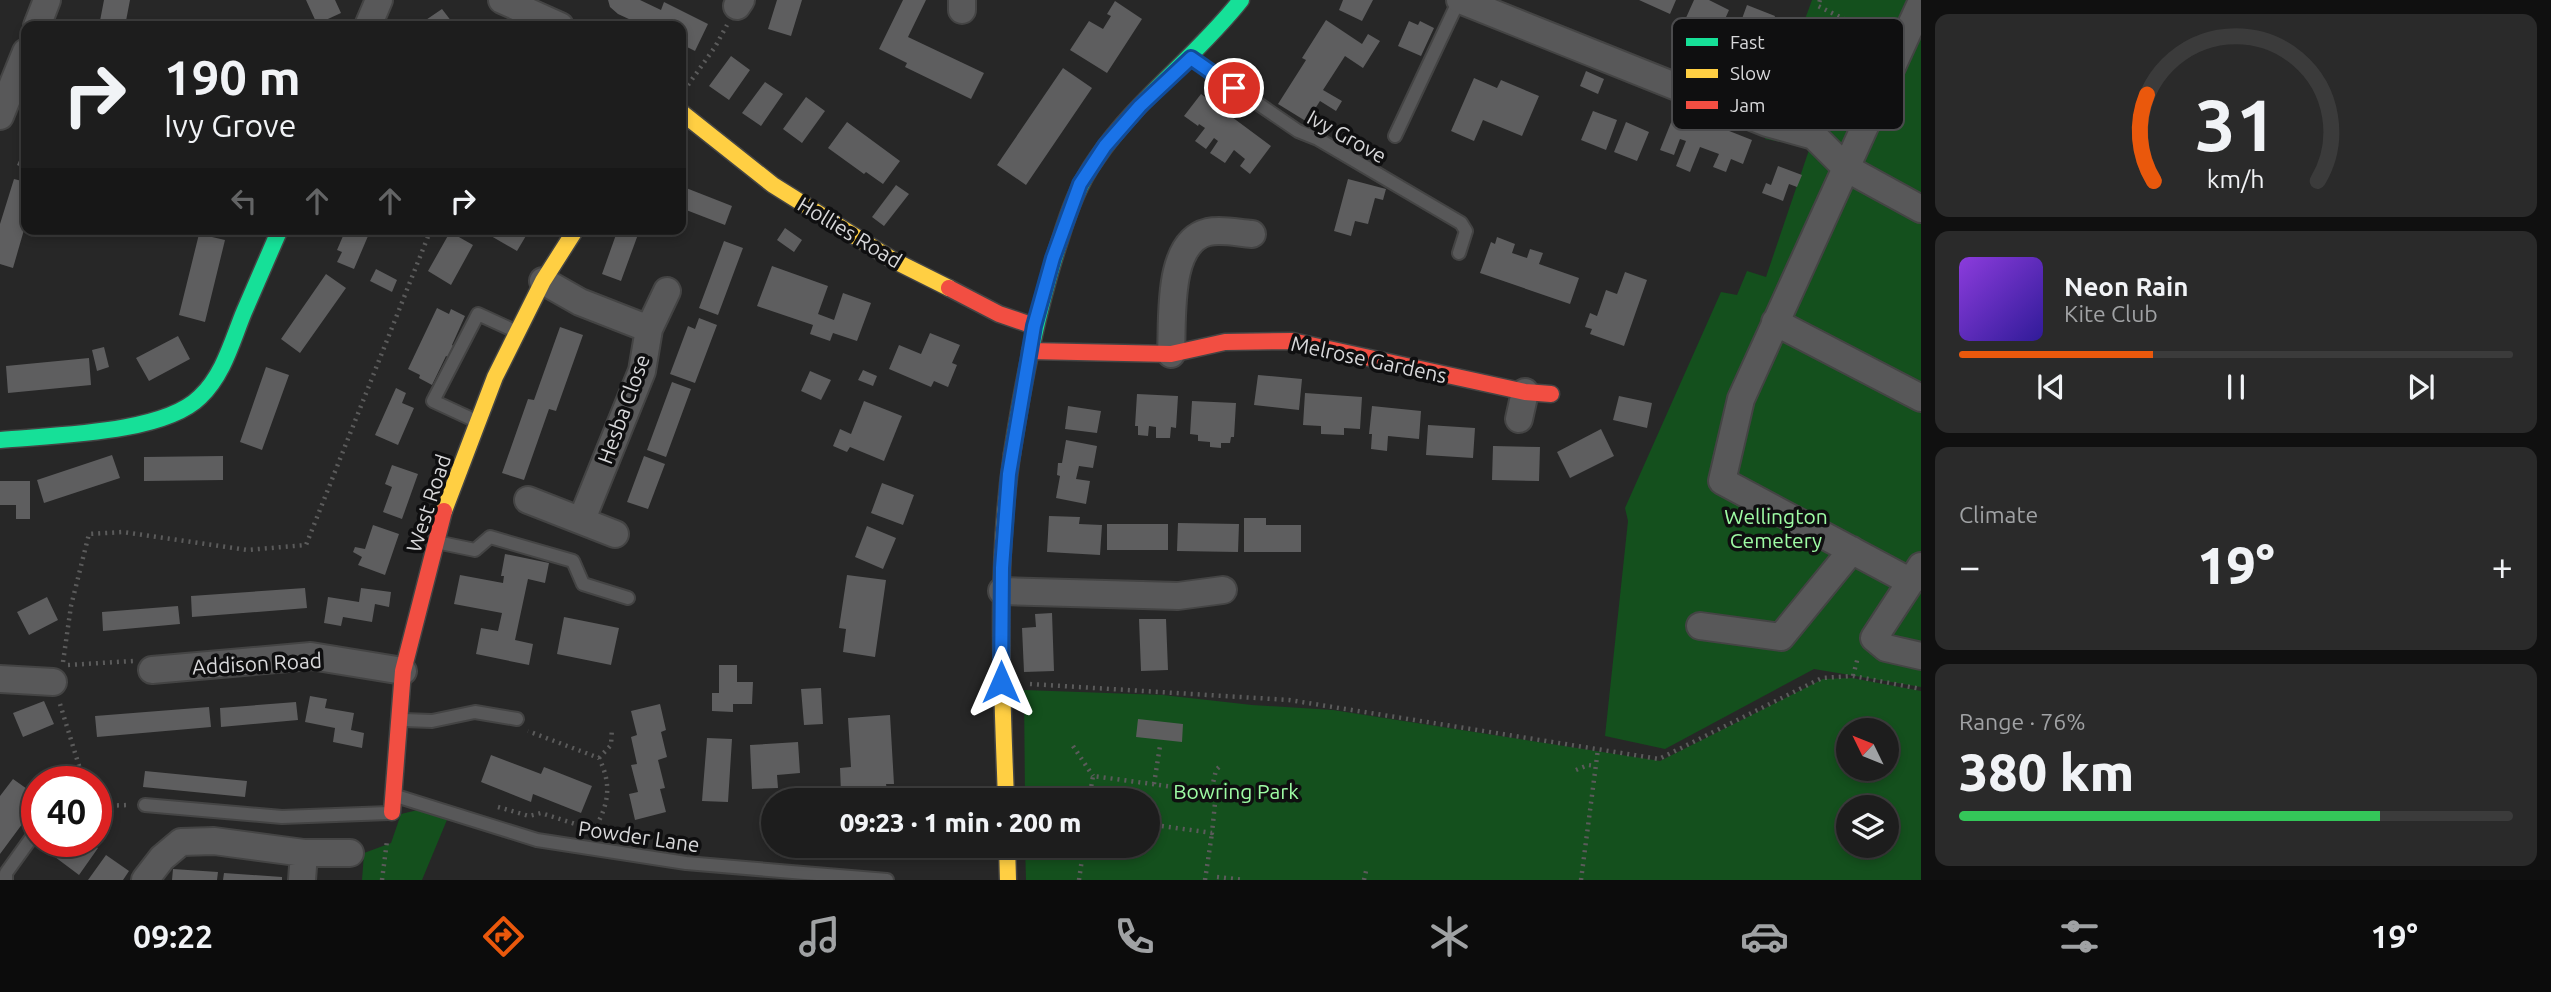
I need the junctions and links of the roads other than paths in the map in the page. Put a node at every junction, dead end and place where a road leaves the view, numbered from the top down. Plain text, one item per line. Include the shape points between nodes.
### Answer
1 (47, 0) edge
2 (379, 0) edge
3 (502, 0) edge
4 (1241, 0) edge
5 (1459, 0) edge
6 (1921, 3) edge
7 (548, 13) edge
8 (39, 21) edge
9 (370, 21) edge
10 (1904, 41) edge
11 (1191, 58) junction
12 (21, 64) edge
13 (1672, 85) edge
14 (0, 116) edge
15 (686, 116) edge
16 (1793, 130) edge
17 (1863, 130) edge
18 (1395, 136) dead end
19 (1846, 168) junction
20 (1921, 209) edge
21 (1252, 234) dead end
22 (277, 235) edge
23 (572, 235) edge
24 (1459, 253) dead end
25 (543, 281) junction
26 (667, 291) dead end
27 (1775, 322) junction
28 (1034, 326) junction
29 (649, 329) junction
30 (517, 332) junction
31 (1030, 351) junction
32 (1171, 354) junction
33 (1525, 392) junction
34 (1551, 394) dead end
35 (1921, 398) edge
36 (1519, 419) dead end
37 (477, 422) junction
38 (0, 440) edge
39 (528, 500) dead end
40 (582, 519) junction
41 (615, 534) dead end
42 (436, 542) junction
43 (1852, 550) junction
44 (1916, 574) edge
45 (1223, 590) dead end
46 (1002, 591) junction
47 (628, 598) dead end
48 (1700, 626) dead end
49 (1921, 656) edge
50 (152, 670) road end
51 (403, 671) junction
52 (0, 679) edge
53 (56, 691) road end
54 (517, 719) road end
55 (399, 720) junction
56 (1005, 788) edge
57 (392, 795) junction
58 (145, 805) road end
59 (392, 813) joint
60 (21, 852) edge
61 (304, 853) junction
62 (350, 853) dead end
63 (1007, 858) edge
64 (6, 880) edge
65 (145, 880) edge
66 (302, 880) edge
67 (887, 880) edge
68 (1008, 880) edge

1 - 8 street
2 - 9 street
3 - 7 street
4 - 11 street
5 - 13 street
5 - 18 lane
6 - 10 street
11 - 24 lane, Ivy Grove via 1297,131 1318,138 1461,223 1466,230
11 - 28 street via 1140,106 1080,184
12 - 14 street
15 - 28 street, Hollies Road via 773,185 893,260 999,314
16 - 19 street via 1814,136
17 - 19 street
19 - 20 street
19 - 27 street
21 - 32 street via 1208,232 1190,241 1177,266
22 - 38 street via 226,358 209,387 189,406 125,426
23 - 25 street, West Road
25 - 29 street, Hesba Close via 580,302
25 - 30 street, West Road
26 - 29 street
27 - 35 street
27 - 43 street via 1741,399 1722,481
28 - 31 street
29 - 40 street, Hesba Close via 642,371
30 - 37 street, West Road
30 - 37 lane via 478,314 433,401
31 - 32 street, Melrose Gardens
31 - 46 street via 1009,474
32 - 33 street, Melrose Gardens via 1225,342 1292,341
33 - 34 street, Melrose Gardens
33 - 36 street
37 - 42 street, West Road
39 - 40 street
40 - 41 street
42 - 47 lane via 475,550 490,537 573,561 583,584
42 - 51 street, West Road
43 - 44 street
43 - 48 street via 1781,637
44 - 49 street via 1874,638 1886,648
45 - 46 street via 1178,596
46 - 56 street
50 - 51 street, Addison Road via 311,656
51 - 55 street, West Road
52 - 53 street
54 - 55 lane via 475,712 432,721
55 - 57 street, West Road
57 - 59 street, West Road
57 - 67 lane, Powder Lane via 537,840 686,863
58 - 59 lane via 282,817
60 - 64 lane
61 - 62 street
61 - 65 street via 214,841 181,842
61 - 66 street
63 - 68 street

